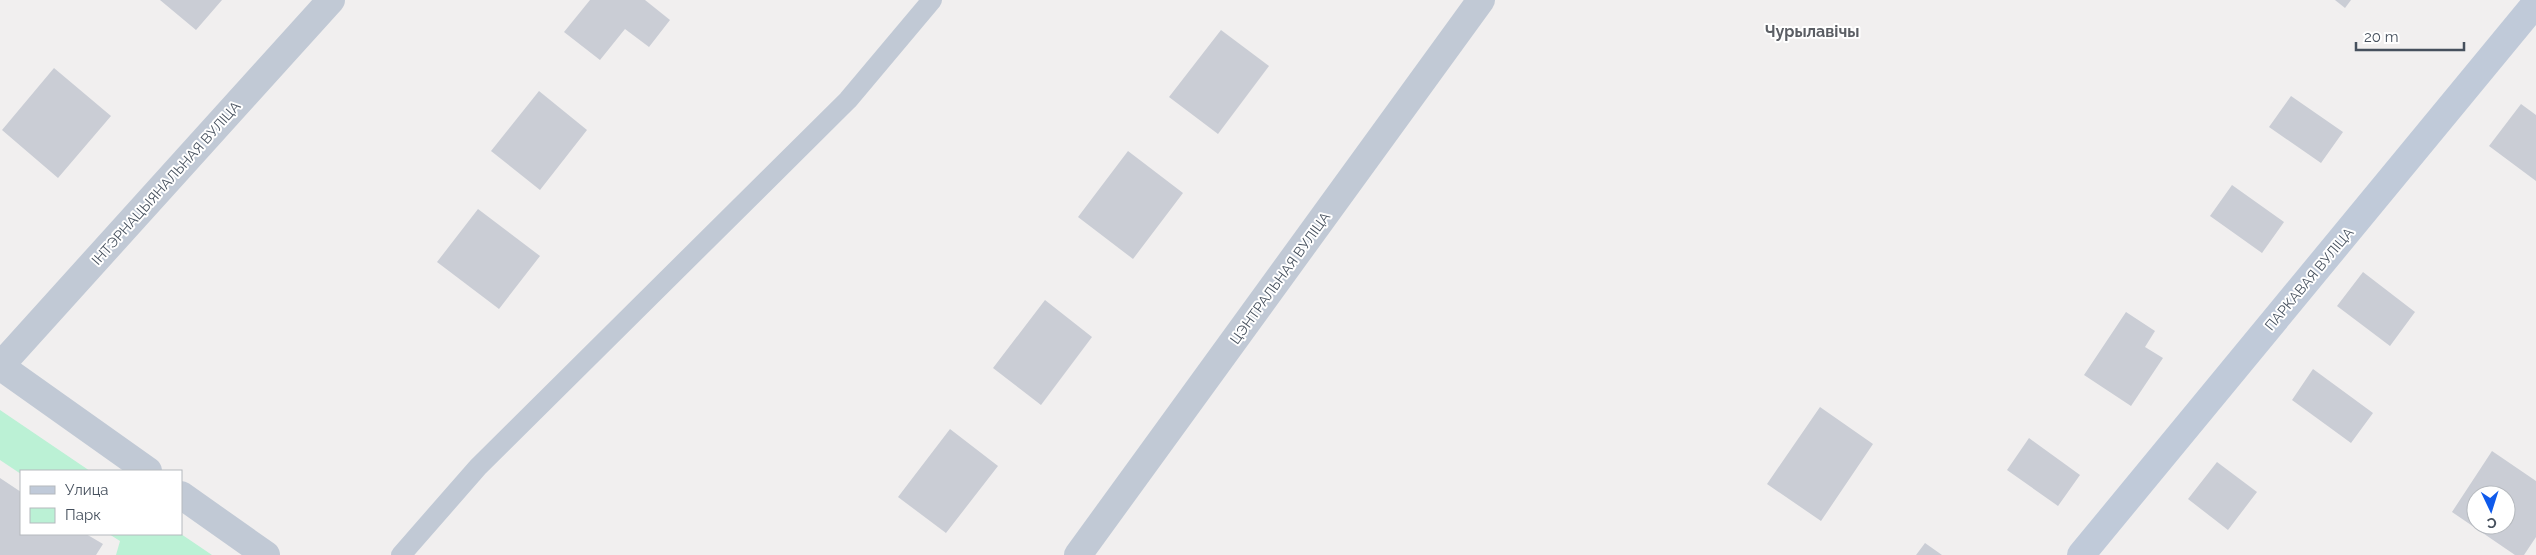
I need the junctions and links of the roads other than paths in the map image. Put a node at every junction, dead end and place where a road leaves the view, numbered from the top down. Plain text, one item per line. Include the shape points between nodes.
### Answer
1 (331, 0) edge
2 (932, 0) edge
3 (1481, 0) edge
4 (2536, 3) edge
5 (0, 366) edge
6 (147, 470) edge
7 (182, 496) edge
8 (266, 555) edge
9 (401, 555) edge
10 (1078, 555) edge
11 (2081, 555) edge

1 - 5 street, ІНТЭРНАЦЫЯНАЛЬНАЯ ВУЛІЦА
2 - 9 lane via 848,100 478,467
3 - 10 street, ЦЭНТРАЛЬНАЯ ВУЛІЦА
4 - 11 street, ПАРКАВАЯ ВУЛІЦА
5 - 6 street
7 - 8 street

